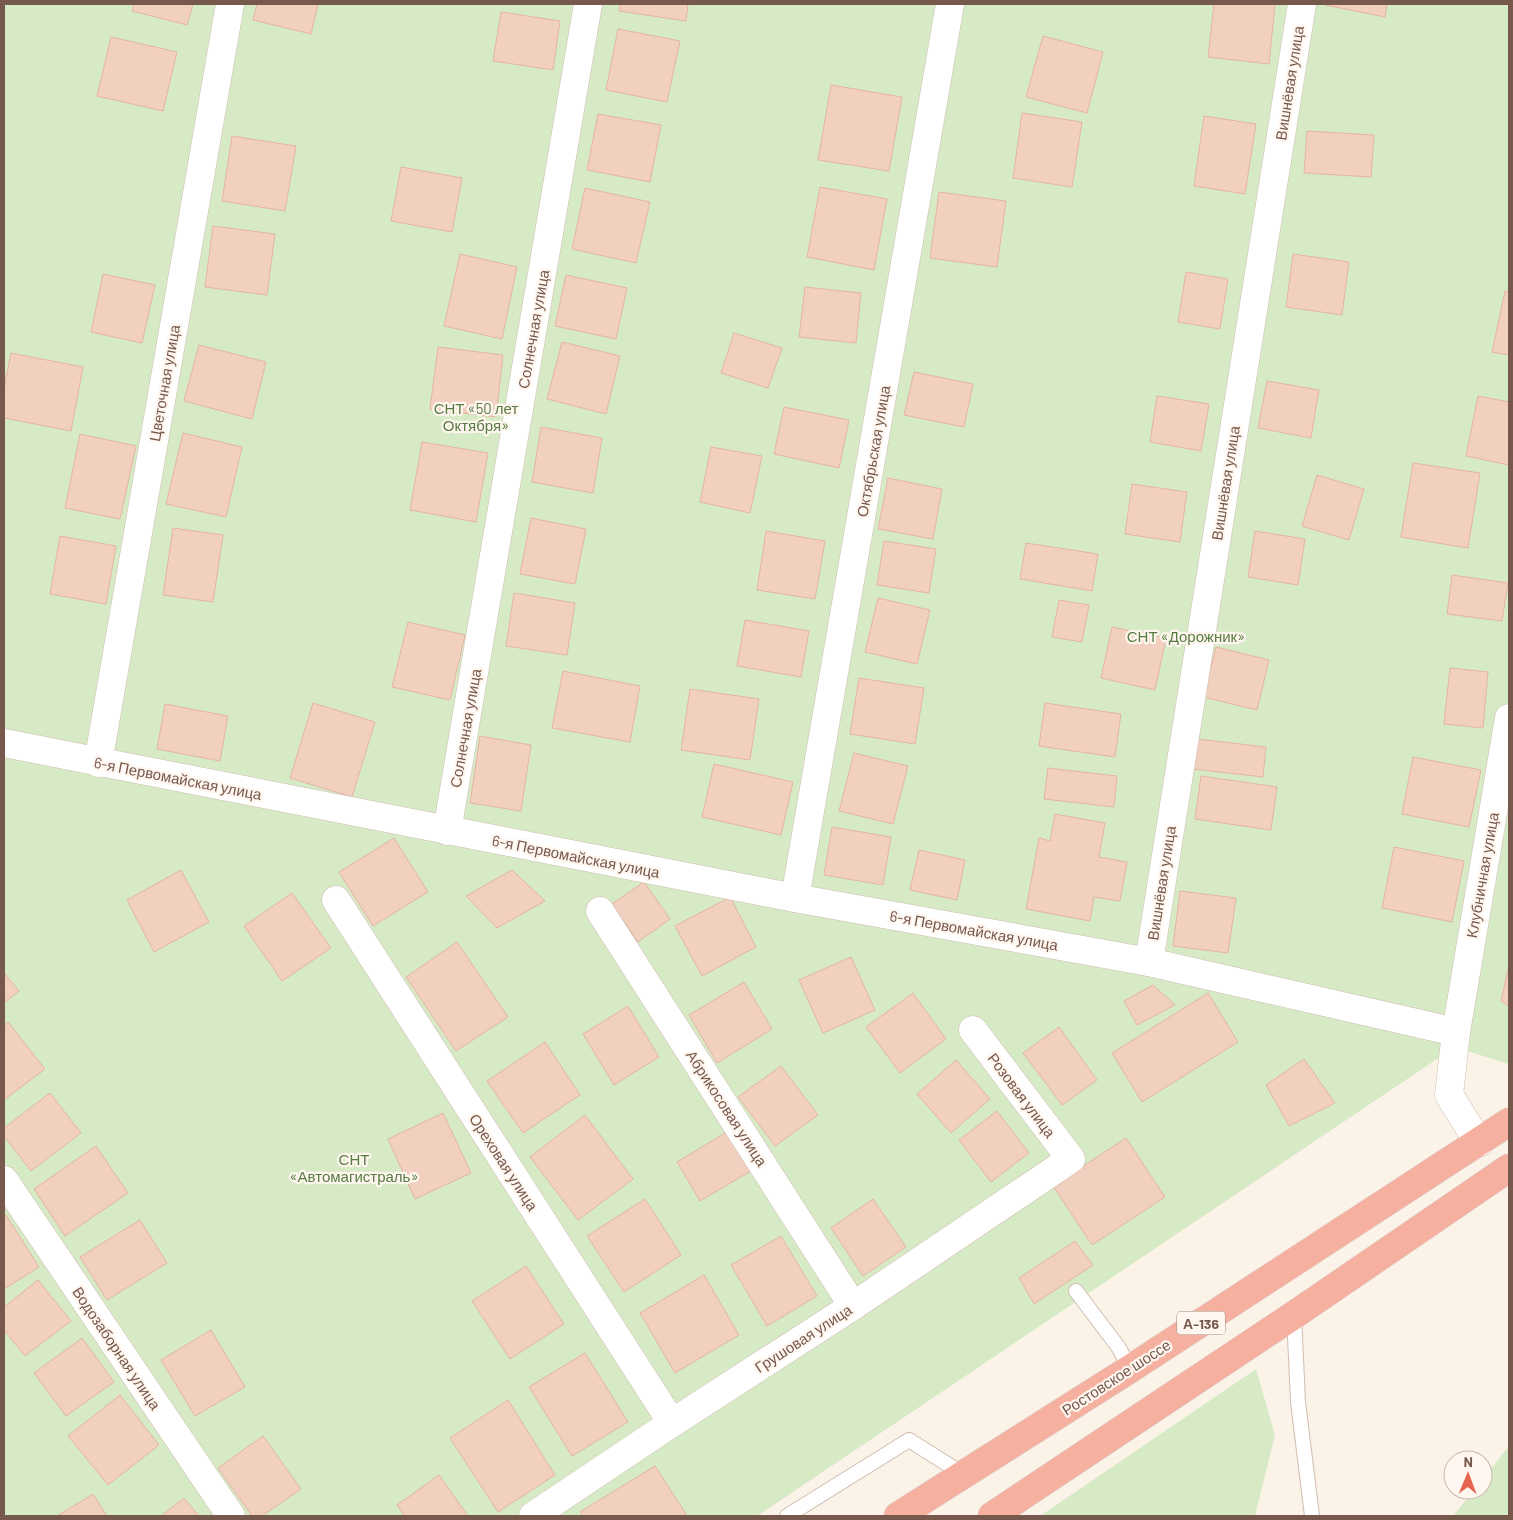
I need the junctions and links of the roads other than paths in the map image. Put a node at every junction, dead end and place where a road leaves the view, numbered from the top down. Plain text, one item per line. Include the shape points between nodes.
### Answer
1 (230, 4) edge
2 (588, 4) edge
3 (950, 4) edge
4 (1302, 4) edge
5 (1509, 718) edge
6 (4, 743) edge
7 (98, 762) junction
8 (447, 831) junction
9 (795, 898) junction
10 (336, 900) dead end
11 (600, 911) dead end
12 (1149, 962) junction
13 (973, 1030) dead end
14 (1456, 1032) junction
15 (1509, 1122) edge
16 (1479, 1143) junction
17 (1071, 1159) joint
18 (1509, 1168) edge
19 (4, 1180) edge
20 (1076, 1291) dead end
21 (853, 1306) junction
22 (1294, 1315) junction
23 (1130, 1369) junction
24 (672, 1423) junction
25 (963, 1474) junction
26 (231, 1516) edge
27 (533, 1516) edge
28 (787, 1516) edge
29 (898, 1516) edge
30 (992, 1516) edge
31 (1312, 1516) edge

1 - 7 street, Цветочная улица
2 - 8 street, Солнечная улица
3 - 9 street, Октябрьская улица
4 - 12 street, Вишнёвая улица
5 - 14 street, Клубничная улица
6 - 7 street, 6-я Первомайская улица
7 - 8 street, 6-я Первомайская улица
8 - 9 street, 6-я Первомайская улица
9 - 12 street, 6-я Первомайская улица
10 - 24 street, Ореховая улица
11 - 21 street, Абрикосовая улица
12 - 14 street, 6-я Первомайская улица
13 - 17 street, Розовая улица
14 - 16 street, Клубничная улица via 1449,1095
15 - 16 highway, Ростовское шоссе / А-136
16 - 23 highway, Ростовское шоссе / А-136
17 - 21 street, Грушовая улица
18 - 22 highway
19 - 26 street, Водозаборная улица
20 - 23 lane
21 - 24 street, Грушовая улица
22 - 30 highway
22 - 31 lane via 1298,1402
23 - 25 highway, Ростовское шоссе / А-136
24 - 27 street, Грушовая улица
25 - 28 lane via 909,1440
25 - 29 highway, Ростовское шоссе / А-136

